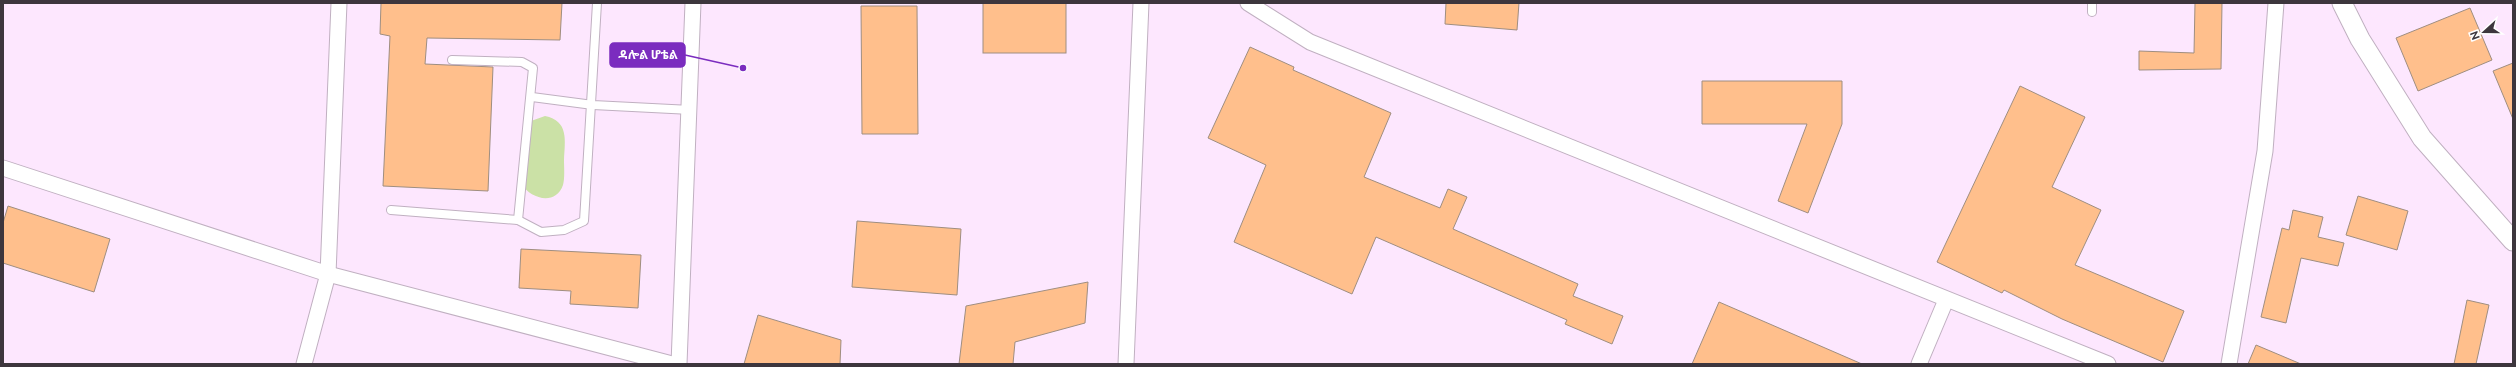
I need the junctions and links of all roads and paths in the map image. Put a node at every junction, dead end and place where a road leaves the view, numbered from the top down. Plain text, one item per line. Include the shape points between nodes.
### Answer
1 (339, 3) edge
2 (598, 3) edge
3 (693, 3) edge
4 (1141, 3) edge
5 (1248, 3) edge
6 (2092, 3) edge
7 (2276, 3) edge
8 (2342, 3) edge
9 (2092, 12) dead end
10 (452, 60) dead end
11 (532, 97) junction
12 (593, 105) junction
13 (691, 110) junction
14 (3, 168) edge
15 (391, 210) dead end
16 (518, 220) junction
17 (2513, 241) edge
18 (328, 274) junction
19 (1946, 300) junction
20 (304, 364) edge
21 (672, 364) edge
22 (679, 364) edge
23 (1126, 364) edge
24 (1919, 364) edge
25 (2108, 364) edge
26 (2229, 364) edge

1 - 18 street
2 - 12 lane
3 - 13 street
4 - 23 street
5 - 19 street via 1310,42
6 - 9 lane
7 - 26 street via 2265,151
8 - 17 street via 2360,39 2422,138
10 - 11 lane via 529,64 533,68
11 - 12 lane
11 - 16 lane
12 - 13 lane
12 - 16 lane via 584,220 564,230 541,232
13 - 22 street
14 - 18 street
15 - 16 lane
18 - 20 street
18 - 21 street
19 - 24 street
19 - 25 street

